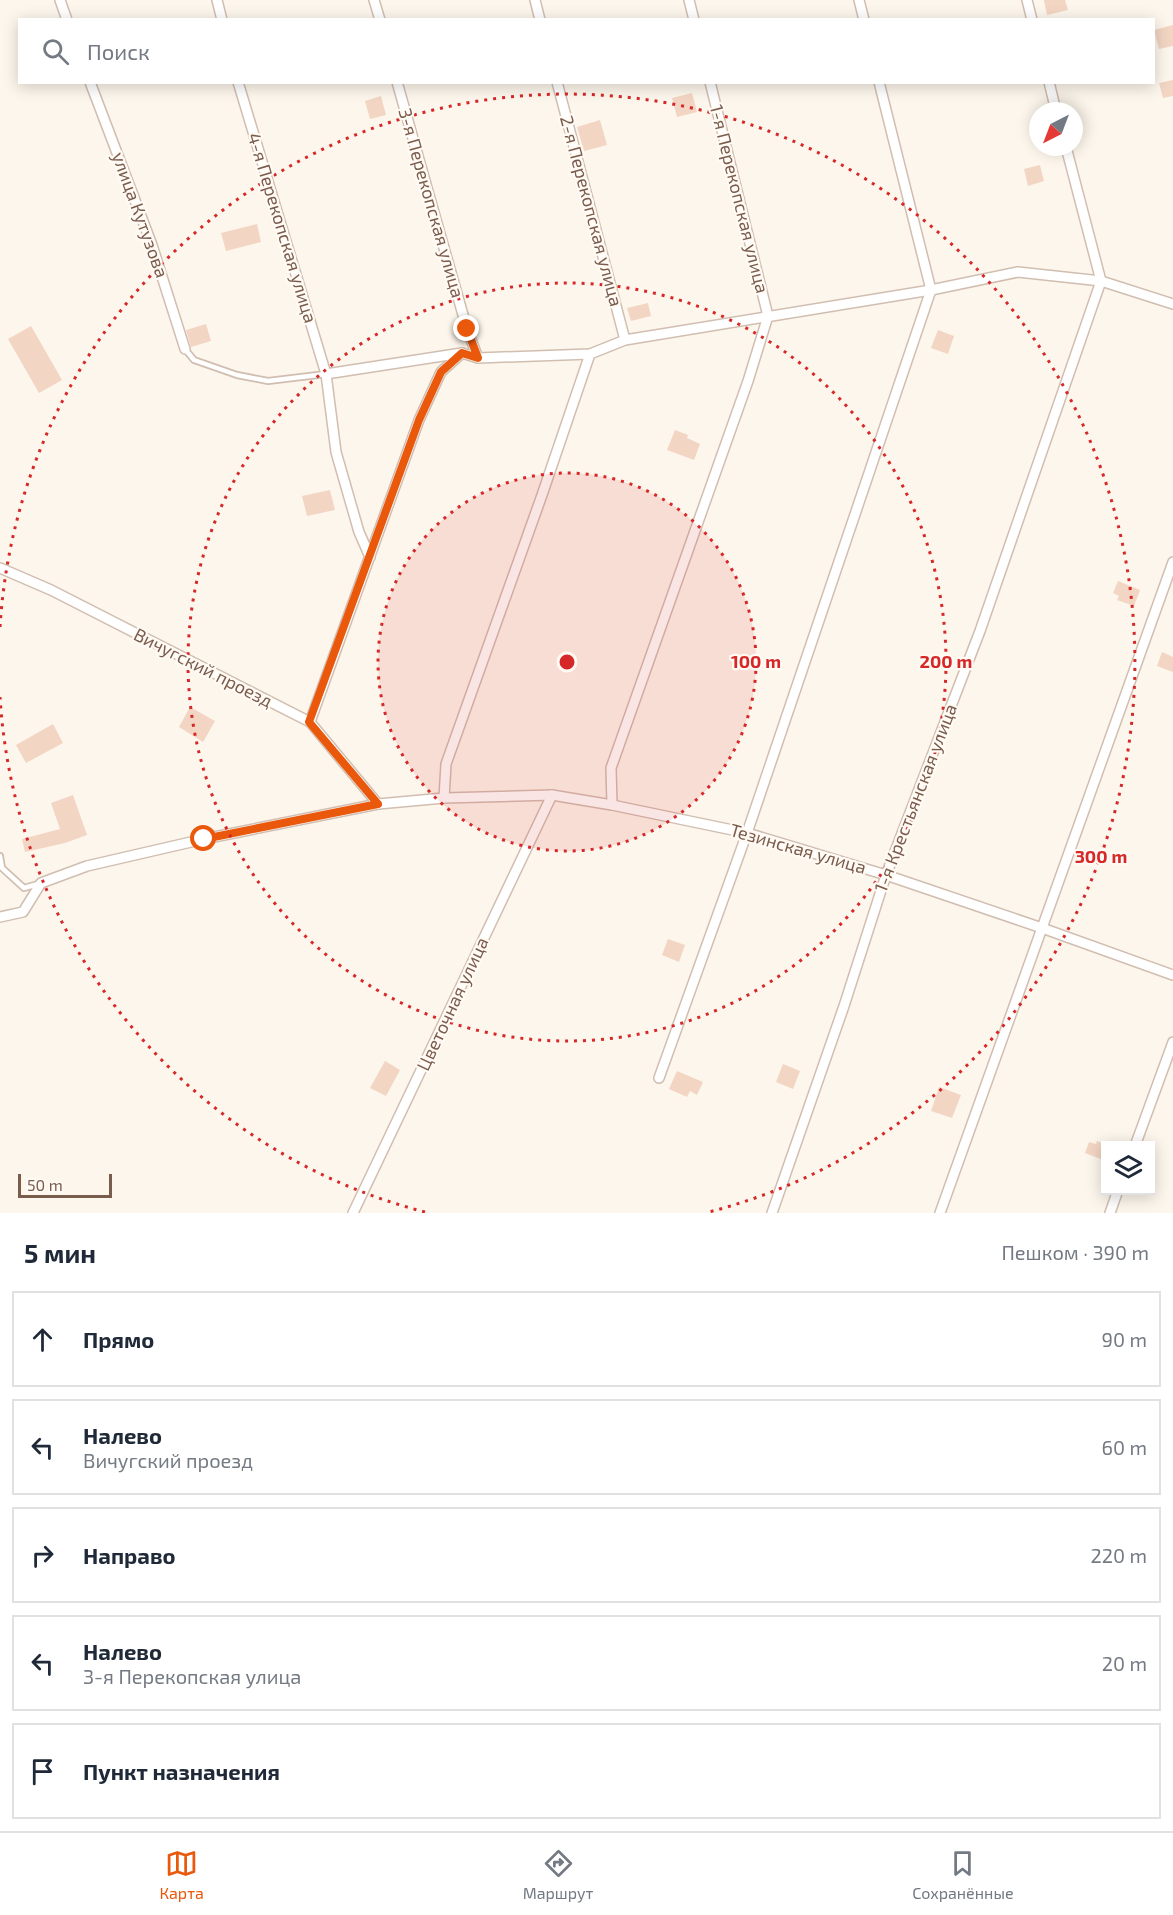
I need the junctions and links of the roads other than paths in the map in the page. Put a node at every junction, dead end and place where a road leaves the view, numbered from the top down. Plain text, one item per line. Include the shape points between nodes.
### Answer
1 (60, 0) edge
2 (217, 0) edge
3 (374, 0) edge
4 (535, 0) edge
5 (689, 0) edge
6 (859, 0) edge
7 (1027, 0) edge
8 (66, 18) edge
9 (222, 18) edge
10 (379, 18) edge
11 (540, 18) edge
12 (694, 18) edge
13 (864, 18) edge
14 (1032, 18) edge
15 (91, 84) edge
16 (239, 84) edge
17 (398, 84) edge
18 (558, 84) edge
19 (710, 84) edge
20 (880, 84) edge
21 (1049, 84) edge
22 (1054, 102) edge
23 (1068, 156) edge
24 (1101, 281) junction
25 (931, 290) junction
26 (1173, 304) edge
27 (768, 316) junction
28 (625, 340) junction
29 (185, 349) joint
30 (462, 353) junction
31 (590, 354) junction
32 (478, 358) junction
33 (326, 374) junction
34 (370, 556) junction
35 (1173, 562) edge
36 (0, 568) edge
37 (309, 722) junction
38 (552, 795) junction
39 (444, 798) junction
40 (378, 804) junction
41 (612, 805) junction
42 (747, 833) junction
43 (0, 856) edge
44 (886, 875) junction
45 (40, 883) junction
46 (0, 917) edge
47 (1042, 928) junction
48 (1173, 975) edge
49 (1173, 1042) edge
50 (659, 1078) dead end
51 (1137, 1141) edge
52 (1117, 1195) edge
53 (353, 1213) edge
54 (771, 1213) edge
55 (940, 1213) edge
56 (1110, 1213) edge

1 - 8 street
2 - 9 street
3 - 10 street
4 - 11 street
5 - 12 street
6 - 13 street
7 - 14 street
15 - 29 street, улица Кутузова via 152,245
16 - 33 street, 4-я Перекопская улица
17 - 32 street, 3-я Перекопская улица
18 - 28 street, 2-я Перекопская улица
19 - 27 street, 1-я Перекопская улица
20 - 25 street
21 - 22 street
23 - 24 street
24 - 25 street via 1018,272
24 - 26 street
24 - 44 street, 1-я Крестьянская улица via 980,631
25 - 27 street
25 - 42 street
27 - 28 street
27 - 41 street via 611,768
28 - 31 street
29 - 33 lane via 194,360 268,381
30 - 32 street
30 - 33 street
30 - 34 street via 441,372 419,420
31 - 32 street
31 - 39 street via 446,764
33 - 34 street, 4-я Перекопская улица via 336,452
34 - 37 street
35 - 47 street
36 - 37 street, Вичугский проезд via 51,590
37 - 40 street, Вичугский проезд
38 - 39 street, Тезинская улица
38 - 41 street, Тезинская улица
38 - 53 street, Цветочная улица
39 - 40 street, Тезинская улица
40 - 45 street, Тезинская улица via 87,866
41 - 42 street, Тезинская улица
42 - 44 street, Тезинская улица
42 - 50 street
43 - 45 lane via 2,868 24,888
44 - 47 street, Тезинская улица
44 - 54 street, 1-я Крестьянская улица
45 - 46 street via 23,912
47 - 48 street, Тезинская улица
47 - 55 street
49 - 51 street
52 - 56 street

